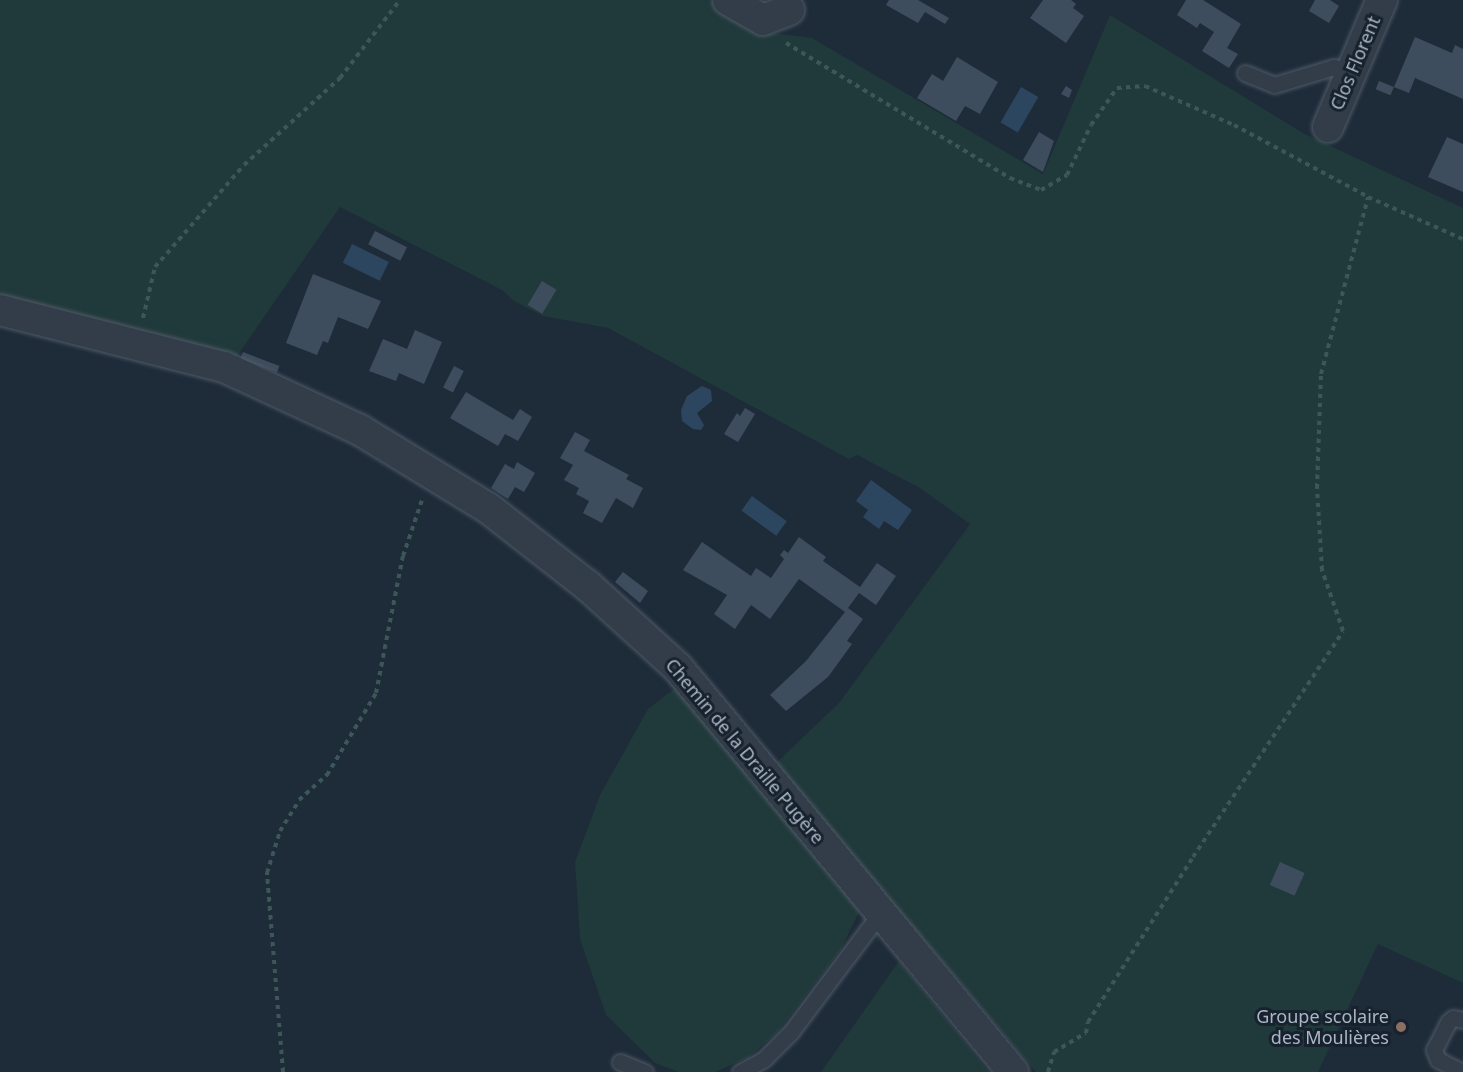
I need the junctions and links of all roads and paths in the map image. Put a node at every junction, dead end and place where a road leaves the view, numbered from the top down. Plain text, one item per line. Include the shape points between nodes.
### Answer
1 (400, 0) edge
2 (728, 0) edge
3 (1382, 0) edge
4 (776, 15) joint
5 (1352, 71) junction
6 (1245, 73) dead end
7 (1328, 127) dead end
8 (1368, 197) junction
9 (1463, 239) edge
10 (0, 310) edge
11 (137, 343) junction
12 (433, 474) junction
13 (881, 912) junction
14 (1463, 1020) edge
15 (620, 1062) dead end
16 (283, 1072) edge
17 (645, 1072) edge
18 (740, 1072) edge
19 (1013, 1072) edge
20 (1048, 1072) edge
21 (1461, 1072) edge

1 - 11 path via 340,78 244,165 155,267
2 - 4 street
3 - 5 street, Clos Florent
4 - 8 path via 802,56 1010,178 1041,190 1066,175 1091,125 1117,88 1145,86 1252,133
5 - 6 lane via 1334,67 1274,85
5 - 7 street, Clos Florent
8 - 9 path
8 - 20 path via 1321,374 1317,488 1322,570 1343,631 1193,857 1088,1022 1086,1033 1054,1052
10 - 11 street, Chemin de la Draille Pugère
11 - 12 street, Chemin de la Draille Pugère via 224,367 360,430
12 - 13 street, Chemin de la Draille Pugère via 488,508 560,565 678,668
12 - 16 path via 403,556 376,693 327,775 298,800 284,823 267,873
13 - 18 lane via 791,1032 764,1059
13 - 19 street, Chemin de la Draille Pugère
14 - 21 lane via 1453,1018 1448,1022 1434,1050 1438,1060
15 - 17 lane

